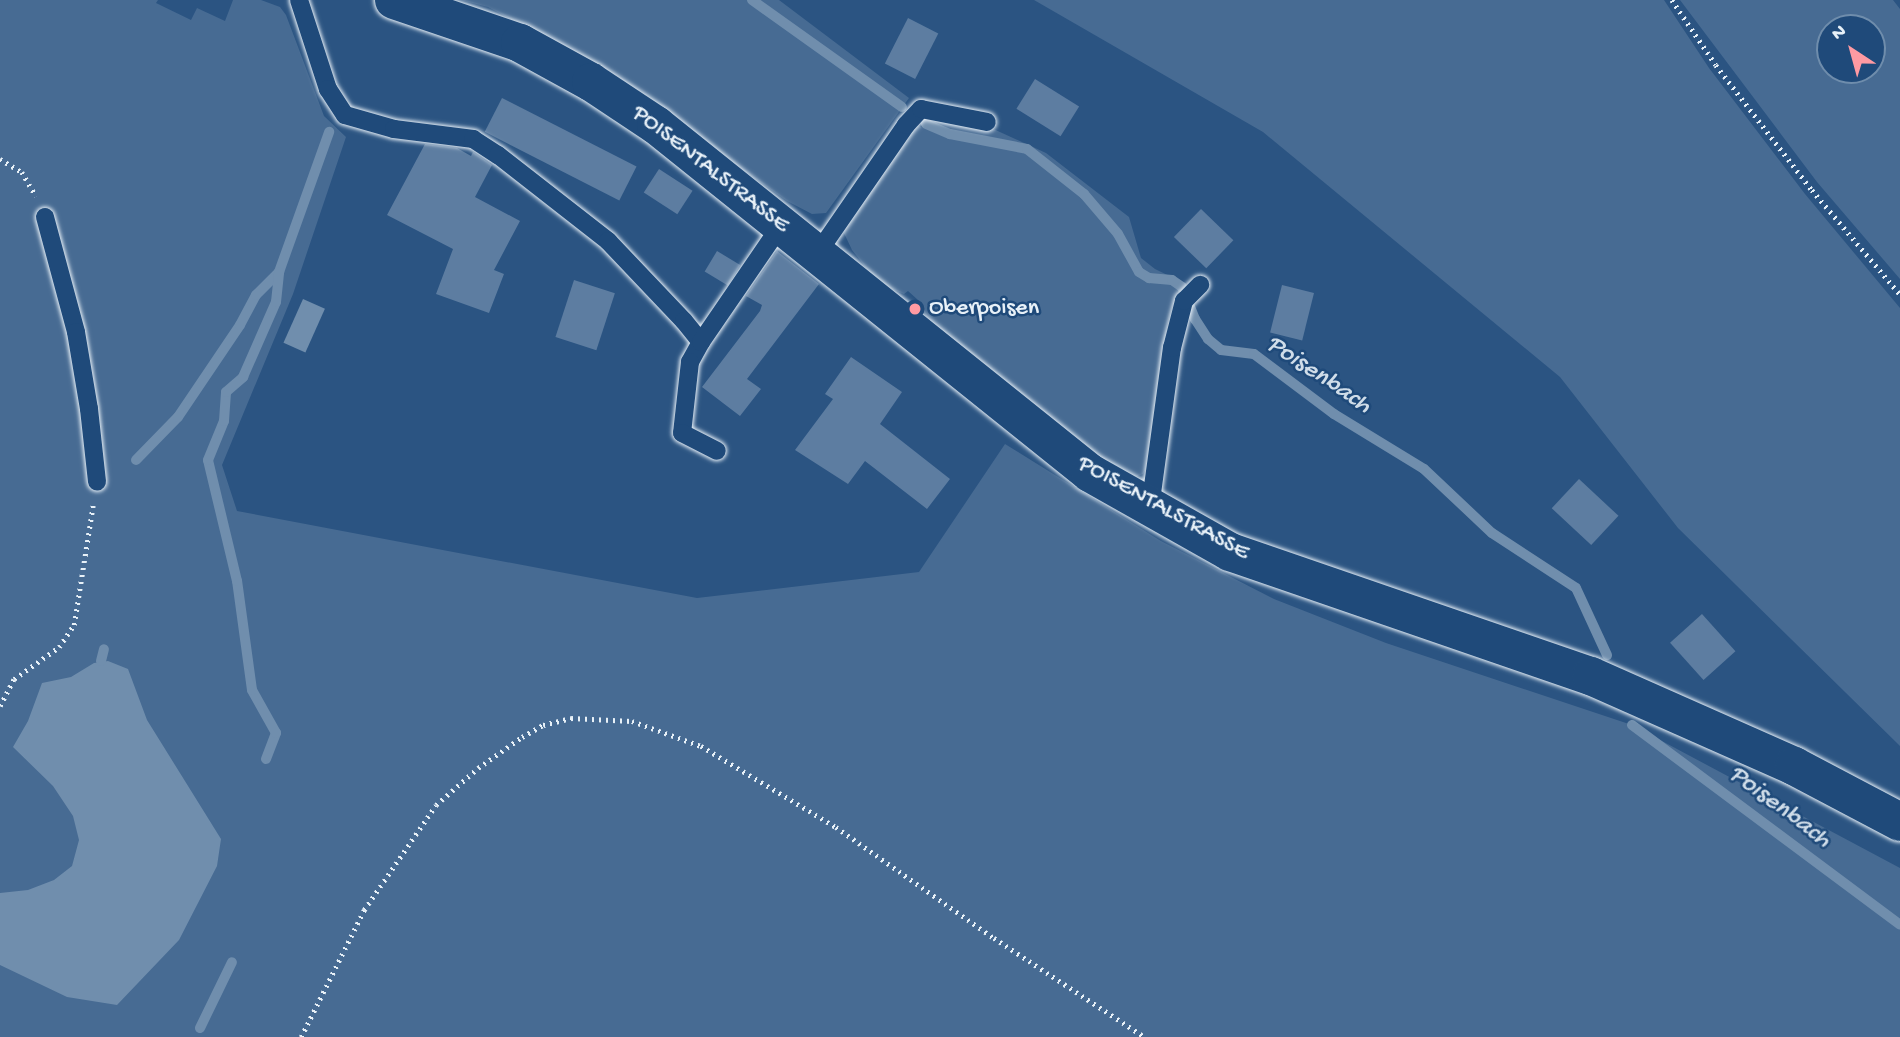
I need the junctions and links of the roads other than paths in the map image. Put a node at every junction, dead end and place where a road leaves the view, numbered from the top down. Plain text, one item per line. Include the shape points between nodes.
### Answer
1 (299, 0) edge
2 (394, 0) edge
3 (987, 122) dead end
4 (45, 217) road end
5 (781, 225) junction
6 (817, 254) junction
7 (1200, 285) dead end
8 (701, 342) junction
9 (717, 451) dead end
10 (97, 482) road end
11 (1150, 508) junction
12 (1900, 822) edge

1 - 8 lane via 328,89 345,115 394,129 472,139 498,155 608,241
2 - 5 main road, POISENTALSTRASSE via 520,43 591,82 656,125
3 - 6 lane via 921,109
4 - 10 lane via 76,332
5 - 6 main road, POISENTALSTRASSE
5 - 8 lane
6 - 11 main road, POISENTALSTRASSE via 1090,473
7 - 11 lane via 1184,302 1172,348
8 - 9 lane via 690,362 682,433
11 - 12 main road, POISENTALSTRASSE via 1230,552 1591,676 1794,765

